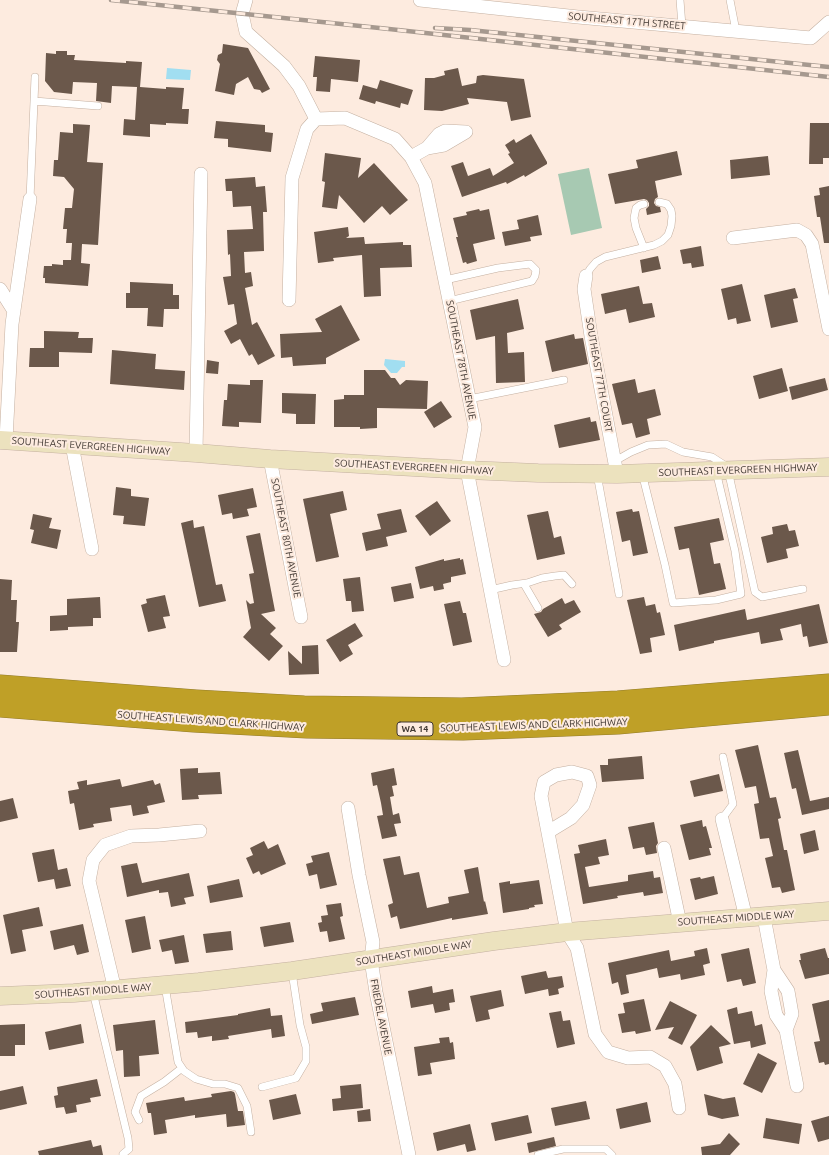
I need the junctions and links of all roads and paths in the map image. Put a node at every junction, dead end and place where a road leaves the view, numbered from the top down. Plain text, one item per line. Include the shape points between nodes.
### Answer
1 (246, 0) edge
2 (420, 0) edge
3 (680, 0) edge
4 (730, 0) edge
5 (829, 22) edge
6 (682, 26) junction
7 (736, 31) junction
8 (35, 77) dead end
9 (34, 101) junction
10 (98, 106) dead end
11 (316, 119) junction
12 (427, 148) dead end
13 (411, 157) junction
14 (201, 174) dead end
15 (30, 199) joint
16 (660, 202) dead end
17 (644, 204) dead end
18 (733, 238) dead end
19 (644, 248) junction
20 (586, 276) joint
21 (445, 280) junction
22 (0, 289) edge
23 (289, 300) dead end
24 (449, 301) junction
25 (14, 311) junction
26 (829, 328) edge
27 (564, 380) dead end
28 (469, 399) junction
29 (3, 440) edge
30 (72, 445) junction
31 (196, 453) junction
32 (270, 459) junction
33 (829, 467) edge
34 (616, 468) junction
35 (466, 470) junction
36 (726, 470) junction
37 (597, 473) junction
38 (642, 473) junction
39 (92, 549) dead end
40 (524, 584) junction
41 (572, 584) dead end
42 (803, 589) dead end
43 (490, 590) junction
44 (619, 594) dead end
45 (538, 608) dead end
46 (301, 617) dead end
47 (504, 660) dead end
48 (829, 685) edge
49 (0, 686) edge
50 (829, 704) edge
51 (0, 706) edge
52 (0, 721) edge
53 (194, 721) junction
54 (723, 757) dead end
55 (348, 808) dead end
56 (722, 819) joint
57 (200, 831) dead end
58 (548, 832) junction
59 (664, 848) dead end
60 (829, 911) edge
61 (764, 917) junction
62 (746, 918) junction
63 (680, 923) junction
64 (567, 932) junction
65 (371, 960) junction
66 (292, 971) junction
67 (165, 986) junction
68 (115, 990) junction
69 (93, 992) junction
70 (0, 996) edge
71 (182, 1068) junction
72 (797, 1086) dead end
73 (262, 1087) dead end
74 (679, 1108) dead end
75 (139, 1120) dead end
76 (251, 1132) dead end
77 (124, 1154) edge
78 (409, 1155) edge
79 (538, 1155) edge
80 (612, 1155) edge

1 - 11 street via 242,14 246,32 284,66 299,86
2 - 6 street, SOUTHEAST 17TH STREET
3 - 6 lane
4 - 7 lane
5 - 7 street, SOUTHEAST 17TH STREET via 811,38
6 - 7 street, SOUTHEAST 17TH STREET
8 - 9 lane
9 - 10 lane
9 - 15 lane
11 - 13 street, SOUTHEAST 78TH AVENUE via 345,118 394,139
11 - 23 street via 307,129 292,178
12 - 13 street
13 - 21 street, SOUTHEAST 78TH AVENUE via 425,183
14 - 31 street
15 - 25 street
16 - 19 lane via 667,204 671,210 668,235 662,241
17 - 19 lane via 636,208 634,218
18 - 26 street via 797,230 806,235 812,244
19 - 20 lane via 605,257 596,262
20 - 34 street, SOUTHEAST 77TH COURT via 584,289 590,336
21 - 24 street, SOUTHEAST 78TH AVENUE
21 - 24 lane via 530,264 536,270 532,281
22 - 25 street
24 - 28 street, SOUTHEAST 78TH AVENUE
25 - 29 street
27 - 28 lane
28 - 35 street, SOUTHEAST 78TH AVENUE via 475,427
29 - 30 street, SOUTHEAST EVERGREEN HIGHWAY
30 - 31 street, SOUTHEAST EVERGREEN HIGHWAY
30 - 39 street
31 - 32 street, SOUTHEAST EVERGREEN HIGHWAY
32 - 35 street, SOUTHEAST EVERGREEN HIGHWAY
32 - 46 street, SOUTHEAST 80TH AVENUE
33 - 36 street, SOUTHEAST EVERGREEN HIGHWAY
34 - 36 lane via 631,452 648,445 666,444 683,452 712,458
34 - 37 street, SOUTHEAST EVERGREEN HIGHWAY
34 - 38 street, SOUTHEAST EVERGREEN HIGHWAY
35 - 37 street, SOUTHEAST EVERGREEN HIGHWAY
35 - 43 street, SOUTHEAST 78TH AVENUE
36 - 38 street, SOUTHEAST EVERGREEN HIGHWAY
36 - 38 lane via 740,594 716,600 673,603
36 - 42 lane via 755,592 762,597
37 - 44 lane
40 - 41 lane via 564,575
40 - 43 lane
40 - 45 lane
43 - 47 street, SOUTHEAST 78TH AVENUE
48 - 49 highway, SOUTHEAST LEWIS AND CLARK HIGHWAY / WA 14 via 618,702 462,709 304,707
50 - 53 highway, SOUTHEAST LEWIS AND CLARK HIGHWAY / WA 14 via 618,723 463,729 307,727
51 - 53 highway, SOUTHEAST LEWIS AND CLARK HIGHWAY / WA 14
52 - 53 highway via 129,728
54 - 56 lane via 733,804
55 - 65 street, FRIEDEL AVENUE via 373,942
56 - 62 street
57 - 68 street via 131,836 105,846 93,860 89,881
58 - 58 street via 570,818 583,805 590,785 587,776 572,772 556,775 544,782 541,796
58 - 64 street
59 - 63 street
60 - 61 street, SOUTHEAST MIDDLE WAY
61 - 62 street, SOUTHEAST MIDDLE WAY
61 - 72 street via 774,970 771,991 776,1015 786,1030
62 - 63 street, SOUTHEAST MIDDLE WAY
63 - 64 street, SOUTHEAST MIDDLE WAY
64 - 65 street, SOUTHEAST MIDDLE WAY
64 - 74 street via 577,948 595,1034 608,1052 628,1058 650,1057 665,1066 675,1084
65 - 66 street, SOUTHEAST MIDDLE WAY
65 - 78 street, FRIEDEL AVENUE
66 - 67 street, SOUTHEAST MIDDLE WAY
66 - 73 lane via 306,1047 306,1061 296,1078
67 - 68 street, SOUTHEAST MIDDLE WAY
67 - 71 lane via 178,1062
68 - 69 street, SOUTHEAST MIDDLE WAY
69 - 70 street, SOUTHEAST MIDDLE WAY
69 - 77 lane via 128,1138 129,1149
71 - 75 lane via 141,1096 135,1112
71 - 76 lane via 196,1079 238,1088 247,1106
79 - 80 lane via 564,1149 606,1149

